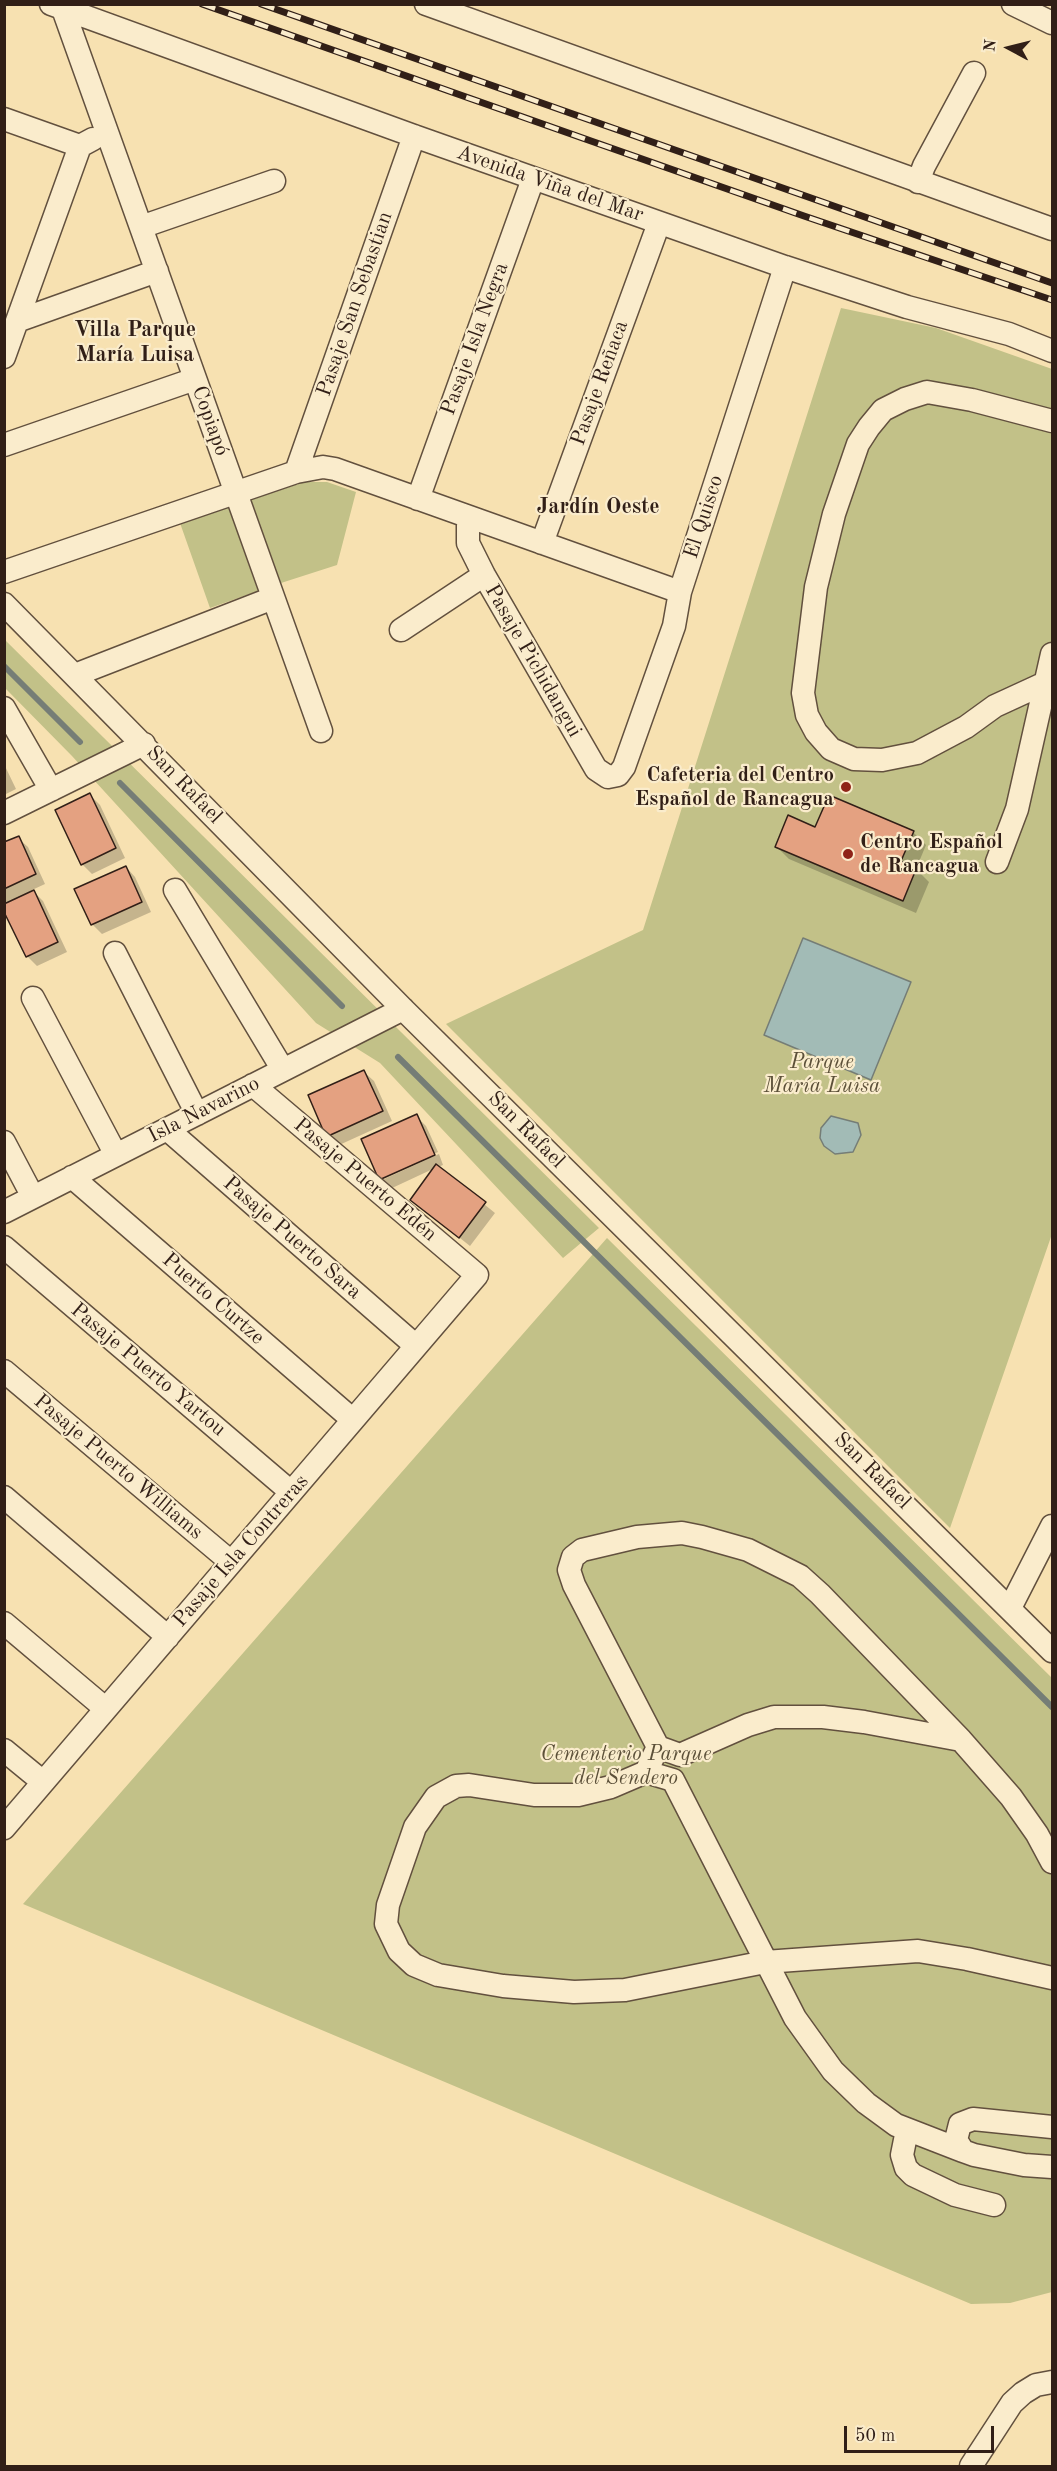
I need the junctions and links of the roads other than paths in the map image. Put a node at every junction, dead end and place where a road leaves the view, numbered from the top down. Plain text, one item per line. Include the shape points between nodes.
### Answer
1 (426, 4) edge
2 (1013, 4) edge
3 (57, 7) edge
4 (1053, 23) edge
5 (974, 72) dead end
6 (4, 119) edge
7 (107, 131) junction
8 (414, 136) junction
9 (80, 146) junction
10 (533, 179) junction
11 (273, 181) dead end
12 (918, 182) junction
13 (659, 223) junction
14 (1051, 225) edge
15 (141, 227) junction
16 (784, 267) junction
17 (157, 271) junction
18 (17, 321) junction
19 (1053, 351) edge
20 (4, 357) edge
21 (195, 379) junction
22 (1053, 420) edge
23 (4, 445) edge
24 (296, 472) junction
25 (236, 492) junction
26 (418, 499) junction
27 (470, 518) junction
28 (542, 543) junction
29 (4, 572) edge
30 (484, 575) junction
31 (680, 592) junction
32 (273, 598) junction
33 (4, 604) edge
34 (401, 630) dead end
35 (1053, 654) edge
36 (75, 675) junction
37 (1045, 683) junction
38 (4, 708) edge
39 (321, 731) dead end
40 (144, 744) junction
41 (624, 767) joint
42 (51, 790) junction
43 (4, 813) edge
44 (997, 862) dead end
45 (175, 890) dead end
46 (115, 953) dead end
47 (33, 998) dead end
48 (403, 1009) junction
49 (283, 1070) junction
50 (253, 1085) junction
51 (197, 1114) junction
52 (167, 1129) junction
53 (4, 1142) edge
54 (116, 1155) junction
55 (72, 1177) junction
56 (33, 1197) junction
57 (4, 1212) edge
58 (4, 1247) edge
59 (477, 1275) joint
60 (416, 1346) junction
61 (4, 1371) edge
62 (353, 1420) junction
63 (291, 1492) junction
64 (4, 1497) edge
65 (1053, 1526) edge
66 (231, 1562) junction
67 (1010, 1608) junction
68 (4, 1623) edge
69 (168, 1637) junction
70 (1053, 1651) edge
71 (106, 1709) junction
72 (961, 1740) junction
73 (658, 1747) junction
74 (4, 1750) edge
75 (680, 1755) junction
76 (646, 1772) junction
77 (673, 1780) junction
78 (43, 1782) junction
79 (4, 1828) edge
80 (1053, 1862) edge
81 (765, 1962) junction
82 (1053, 1978) edge
83 (1053, 2127) edge
84 (907, 2130) junction
85 (963, 2151) junction
86 (1053, 2167) edge
87 (994, 2205) dead end
88 (1053, 2382) edge
89 (971, 2466) edge

1 - 12 street
2 - 4 street
3 - 7 street, Copiapó
3 - 8 street, Avenida Viña del Mar
5 - 12 street
6 - 9 street
7 - 9 street
7 - 15 street, Copiapó
8 - 10 street, Avenida Viña del Mar
8 - 24 street, Pasaje San Sebastian
9 - 18 street
10 - 13 street, Avenida Viña del Mar
10 - 26 street, Pasaje Isla Negra
11 - 15 street
12 - 14 street
13 - 16 street, Avenida Viña del Mar
13 - 28 street, Pasaje Reñaca
15 - 17 street, Copiapó
16 - 19 street, Avenida Viña del Mar
16 - 31 street, El Quisco
17 - 18 street
17 - 21 street, Copiapó
18 - 20 street
21 - 23 street
21 - 25 street, Copiapó
22 - 37 street via 927,392 883,410 858,444 834,514 816,587 803,693 807,715 831,749 854,759 882,760 917,753 966,727 995,706
24 - 25 street
24 - 26 street via 335,469
25 - 29 street
25 - 32 street, Copiapó
26 - 27 street
27 - 28 street
27 - 30 street, Pasaje Pichidangui via 468,543
28 - 31 street
30 - 34 street
30 - 41 street, Pasaje Pichidangui via 596,769 613,777
31 - 41 street, El Quisco via 674,626
32 - 36 street
32 - 39 street, Copiapó
33 - 36 street, San Rafael
35 - 37 street
36 - 40 street, San Rafael
37 - 44 street via 1017,809
38 - 42 street
40 - 42 street
40 - 48 street, San Rafael
42 - 43 street
45 - 49 street
46 - 51 street
47 - 54 street
48 - 49 street, Isla Navarino
48 - 67 street, San Rafael
49 - 50 street, Isla Navarino
50 - 51 street, Isla Navarino
50 - 59 street, Pasaje Puerto Edén
51 - 52 street, Isla Navarino
52 - 54 street, Isla Navarino
52 - 60 street, Pasaje Puerto Sara
53 - 56 street
54 - 55 street, Isla Navarino
55 - 56 street, Isla Navarino
55 - 62 street, Puerto Curtze
56 - 57 street, Isla Navarino
58 - 63 street, Pasaje Puerto Yartou
59 - 60 street, Pasaje Isla Contreras
60 - 62 street, Pasaje Isla Contreras
61 - 66 street, Pasaje Puerto Williams
62 - 63 street, Pasaje Isla Contreras
63 - 66 street, Pasaje Isla Contreras
64 - 69 street
65 - 67 street
66 - 69 street, Pasaje Isla Contreras
67 - 70 street, San Rafael
68 - 71 street
69 - 71 street, Pasaje Isla Contreras
71 - 78 street, Pasaje Isla Contreras
72 - 73 street via 800,1576 748,1550 681,1533 637,1537 582,1550 573,1557 569,1570
72 - 75 street via 864,1722 774,1717
72 - 80 street via 1024,1814
73 - 75 street
73 - 76 street
74 - 78 street
75 - 77 street
76 - 77 street
76 - 81 street via 611,1787 572,1796 534,1795 469,1785 456,1786 436,1797 415,1827 388,1905 386,1924 399,1952 414,1965 438,1975 574,1992 625,1990
77 - 81 street
78 - 79 street, Pasaje Isla Contreras
81 - 82 street via 918,1951
81 - 84 street via 805,2035 833,2071 866,2103
83 - 85 street via 968,2120 960,2124 956,2133
84 - 85 street
84 - 87 street via 902,2155 913,2175 955,2195
85 - 86 street via 1000,2161
88 - 89 street via 1036,2385 1012,2403

